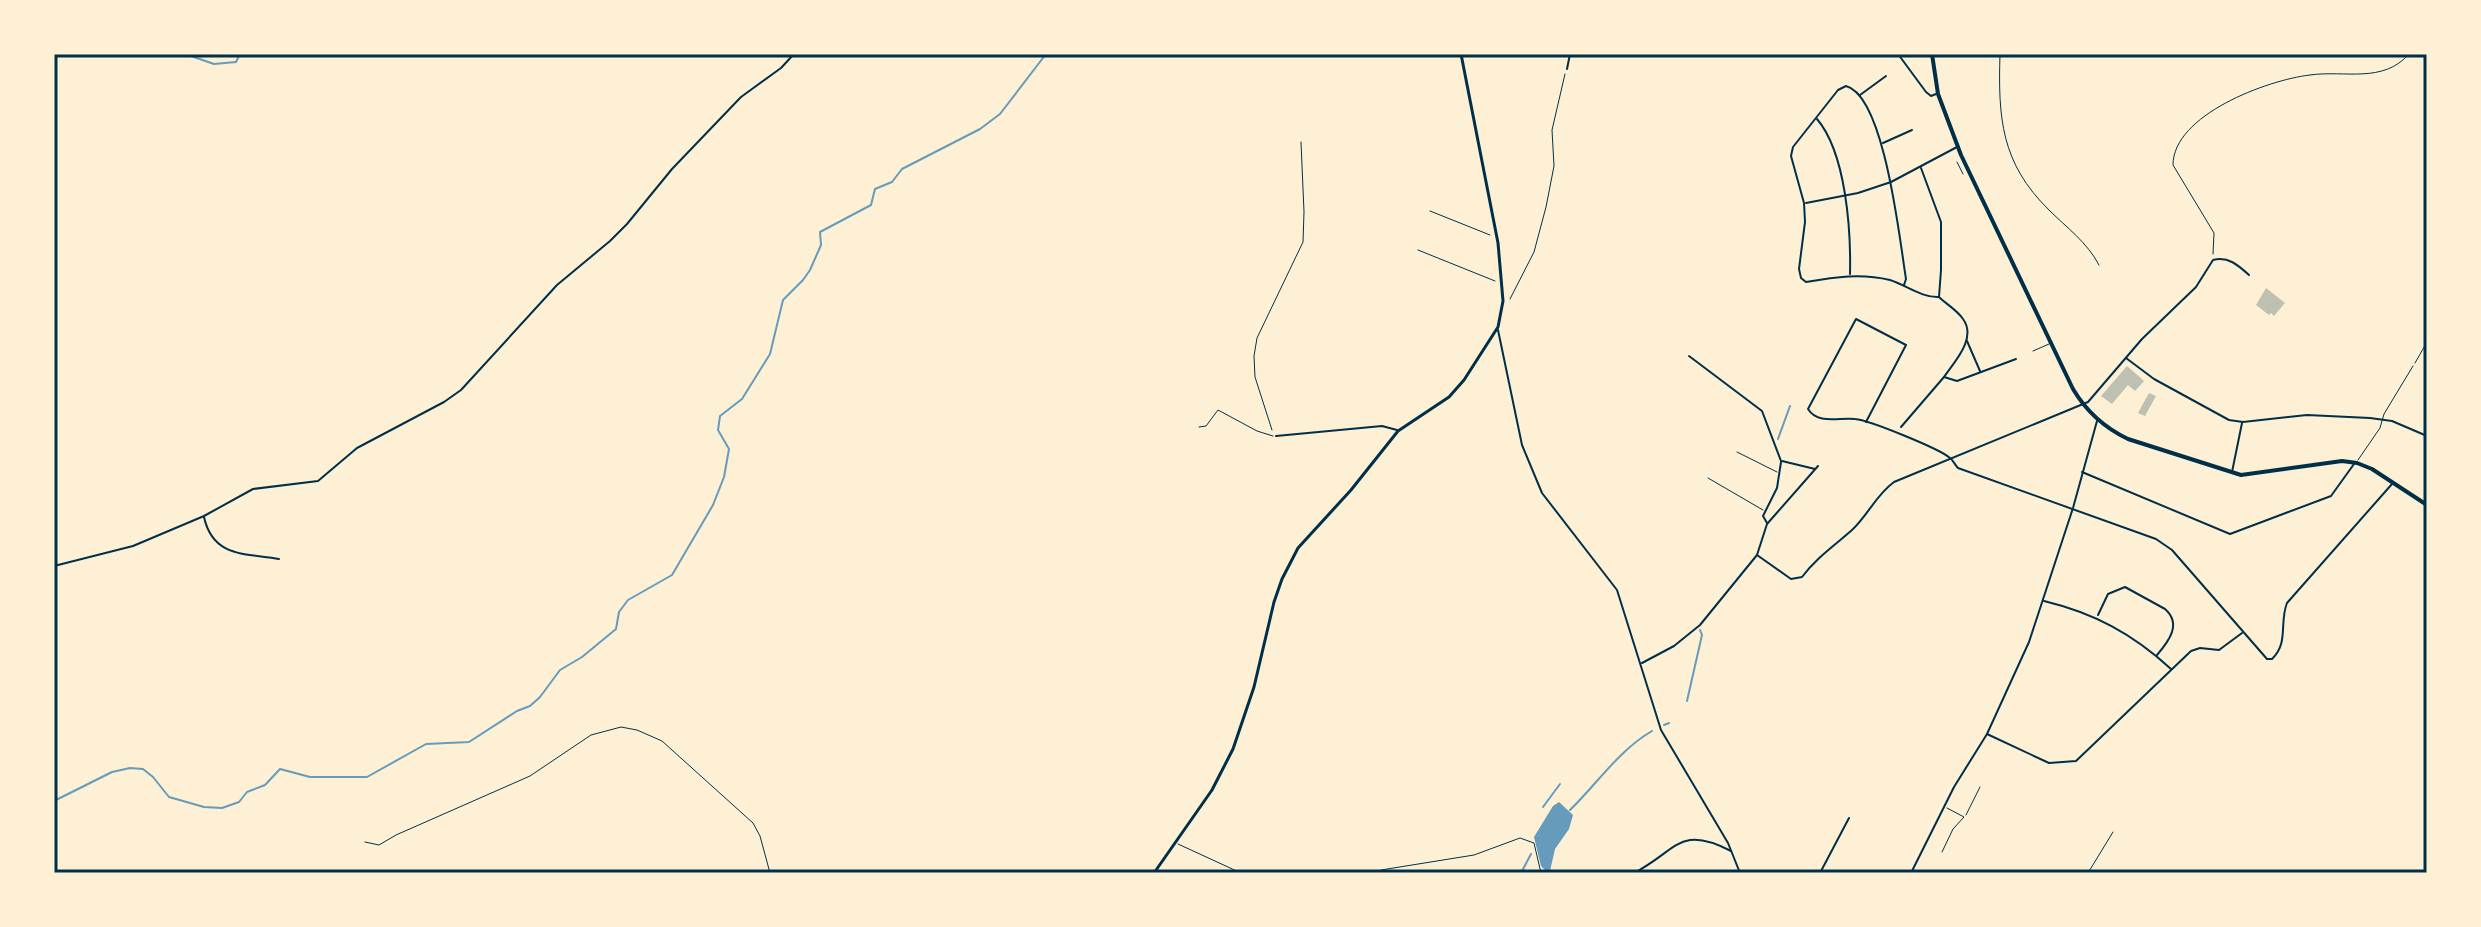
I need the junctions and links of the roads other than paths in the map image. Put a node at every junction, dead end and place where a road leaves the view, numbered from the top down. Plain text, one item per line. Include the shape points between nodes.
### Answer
1 (794, 54) edge
2 (1461, 54) edge
3 (1570, 54) edge
4 (1898, 54) edge
5 (1932, 54) edge
6 (1567, 69) road end
7 (1886, 76) dead end
8 (1938, 94) junction
9 (1860, 95) junction
10 (1816, 118) junction
11 (1912, 130) dead end
12 (1882, 144) junction
13 (1958, 147) junction
14 (1921, 167) junction
15 (1891, 182) junction
16 (1844, 196) junction
17 (1804, 203) junction
18 (1850, 275) junction
19 (2249, 275) dead end
20 (1904, 285) junction
21 (1939, 297) junction
22 (1498, 327) junction
23 (1967, 341) junction
24 (2052, 343) junction
25 (2033, 351) dead end
26 (1689, 356) dead end
27 (2126, 358) junction
28 (2016, 359) dead end
29 (2413, 366) road end
30 (1981, 372) junction
31 (1944, 377) junction
32 (2084, 405) junction
33 (2098, 420) junction
34 (1866, 422) junction
35 (2243, 422) junction
36 (1199, 427) dead end
37 (1901, 427) dead end
38 (1398, 431) junction
39 (1276, 436) joint
40 (2427, 437) edge
41 (1737, 452) dead end
42 (1950, 458) junction
43 (1781, 461) junction
44 (2356, 463) junction
45 (1777, 472) junction
46 (2082, 472) junction
47 (2231, 473) junction
48 (1708, 478) dead end
49 (2393, 483) junction
50 (2427, 505) edge
51 (2073, 508) junction
52 (1765, 511) junction
53 (204, 516) junction
54 (1767, 524) junction
55 (1757, 555) junction
56 (279, 559) dead end
57 (54, 566) edge
58 (2043, 601) junction
59 (2098, 617) junction
60 (2243, 632) junction
61 (2156, 656) junction
62 (1641, 663) junction
63 (2171, 670) junction
64 (1987, 734) junction
65 (1980, 787) dead end
66 (1944, 807) junction
67 (1964, 817) junction
68 (1849, 818) dead end
69 (2113, 832) dead end
70 (365, 842) dead end
71 (1176, 843) junction
72 (1732, 851) junction
73 (1942, 852) dead end
74 (1375, 871) road end
75 (770, 873) edge
76 (1154, 873) edge
77 (1241, 873) edge
78 (1366, 873) edge
79 (1634, 873) edge
80 (1740, 873) edge
81 (1820, 873) edge
82 (1911, 873) edge
83 (2088, 873) edge

1 - 53 street via 741,97 627,224 557,285 461,390 357,448 318,481 241,494
2 - 22 street via 1498,243 1503,307
3 - 6 street
4 - 8 street via 1926,92
5 - 8 main road
7 - 9 street
8 - 13 main road
9 - 10 street via 1842,87
9 - 12 street
10 - 16 street via 1834,150
10 - 17 street via 1791,156
11 - 12 street
12 - 15 street
13 - 14 street
13 - 24 main road
14 - 15 street
14 - 21 street via 1941,222
15 - 16 street
15 - 20 street
16 - 17 street
16 - 18 street
17 - 18 street via 1799,269 1803,281
18 - 20 street
19 - 27 street via 2232,261 2213,260 2196,287
20 - 21 street
21 - 23 street via 1962,317
22 - 38 street via 1449,397
22 - 62 street via 1522,445 1542,493 1617,590
23 - 30 street
23 - 31 street
24 - 25 lane
24 - 32 main road
26 - 43 street via 1762,411
27 - 32 street
27 - 35 street via 2222,418
28 - 30 street
29 - 44 lane
30 - 31 street via 1957,381
31 - 37 street
32 - 33 main road
32 - 42 street
33 - 46 street
33 - 47 main road via 2128,439
34 - 34 street via 1819,418 1808,409 1856,319 1906,345
34 - 42 street
35 - 40 street via 2307,415 2370,418 2392,421
35 - 47 street
36 - 39 lane via 1218,410
38 - 39 street via 1382,426
38 - 71 street via 1298,548 1274,602 1240,734 1212,790
41 - 45 lane
42 - 51 street via 1958,468
42 - 55 street via 1883,490 1854,528 1802,577 1791,579
43 - 45 street
43 - 54 street via 1816,468
44 - 46 street via 2331,496 2230,534
44 - 47 main road
44 - 49 main road
45 - 52 street via 1777,488
46 - 51 street
48 - 52 lane
49 - 50 main road
49 - 60 street via 2287,603 2280,652 2267,659
51 - 58 street
51 - 60 street via 2164,544
52 - 54 street
53 - 56 street via 211,536 224,548
53 - 57 street via 127,548
54 - 55 street
55 - 62 street via 1694,631
58 - 59 street
58 - 64 street
59 - 61 street
59 - 61 street via 2108,594 2125,587 2165,609 2173,620 2172,634
60 - 63 street via 2219,650 2191,651
61 - 63 street
62 - 72 street via 1661,730
63 - 64 street via 2076,761 2049,763
64 - 66 street
65 - 67 lane
66 - 67 lane
66 - 82 street
67 - 73 lane
68 - 81 street
69 - 83 lane
70 - 75 lane via 379,845 485,798 547,767 591,735 621,727 662,741 753,823
71 - 76 street
71 - 77 lane
72 - 79 street via 1694,839
72 - 80 street
74 - 78 lane

